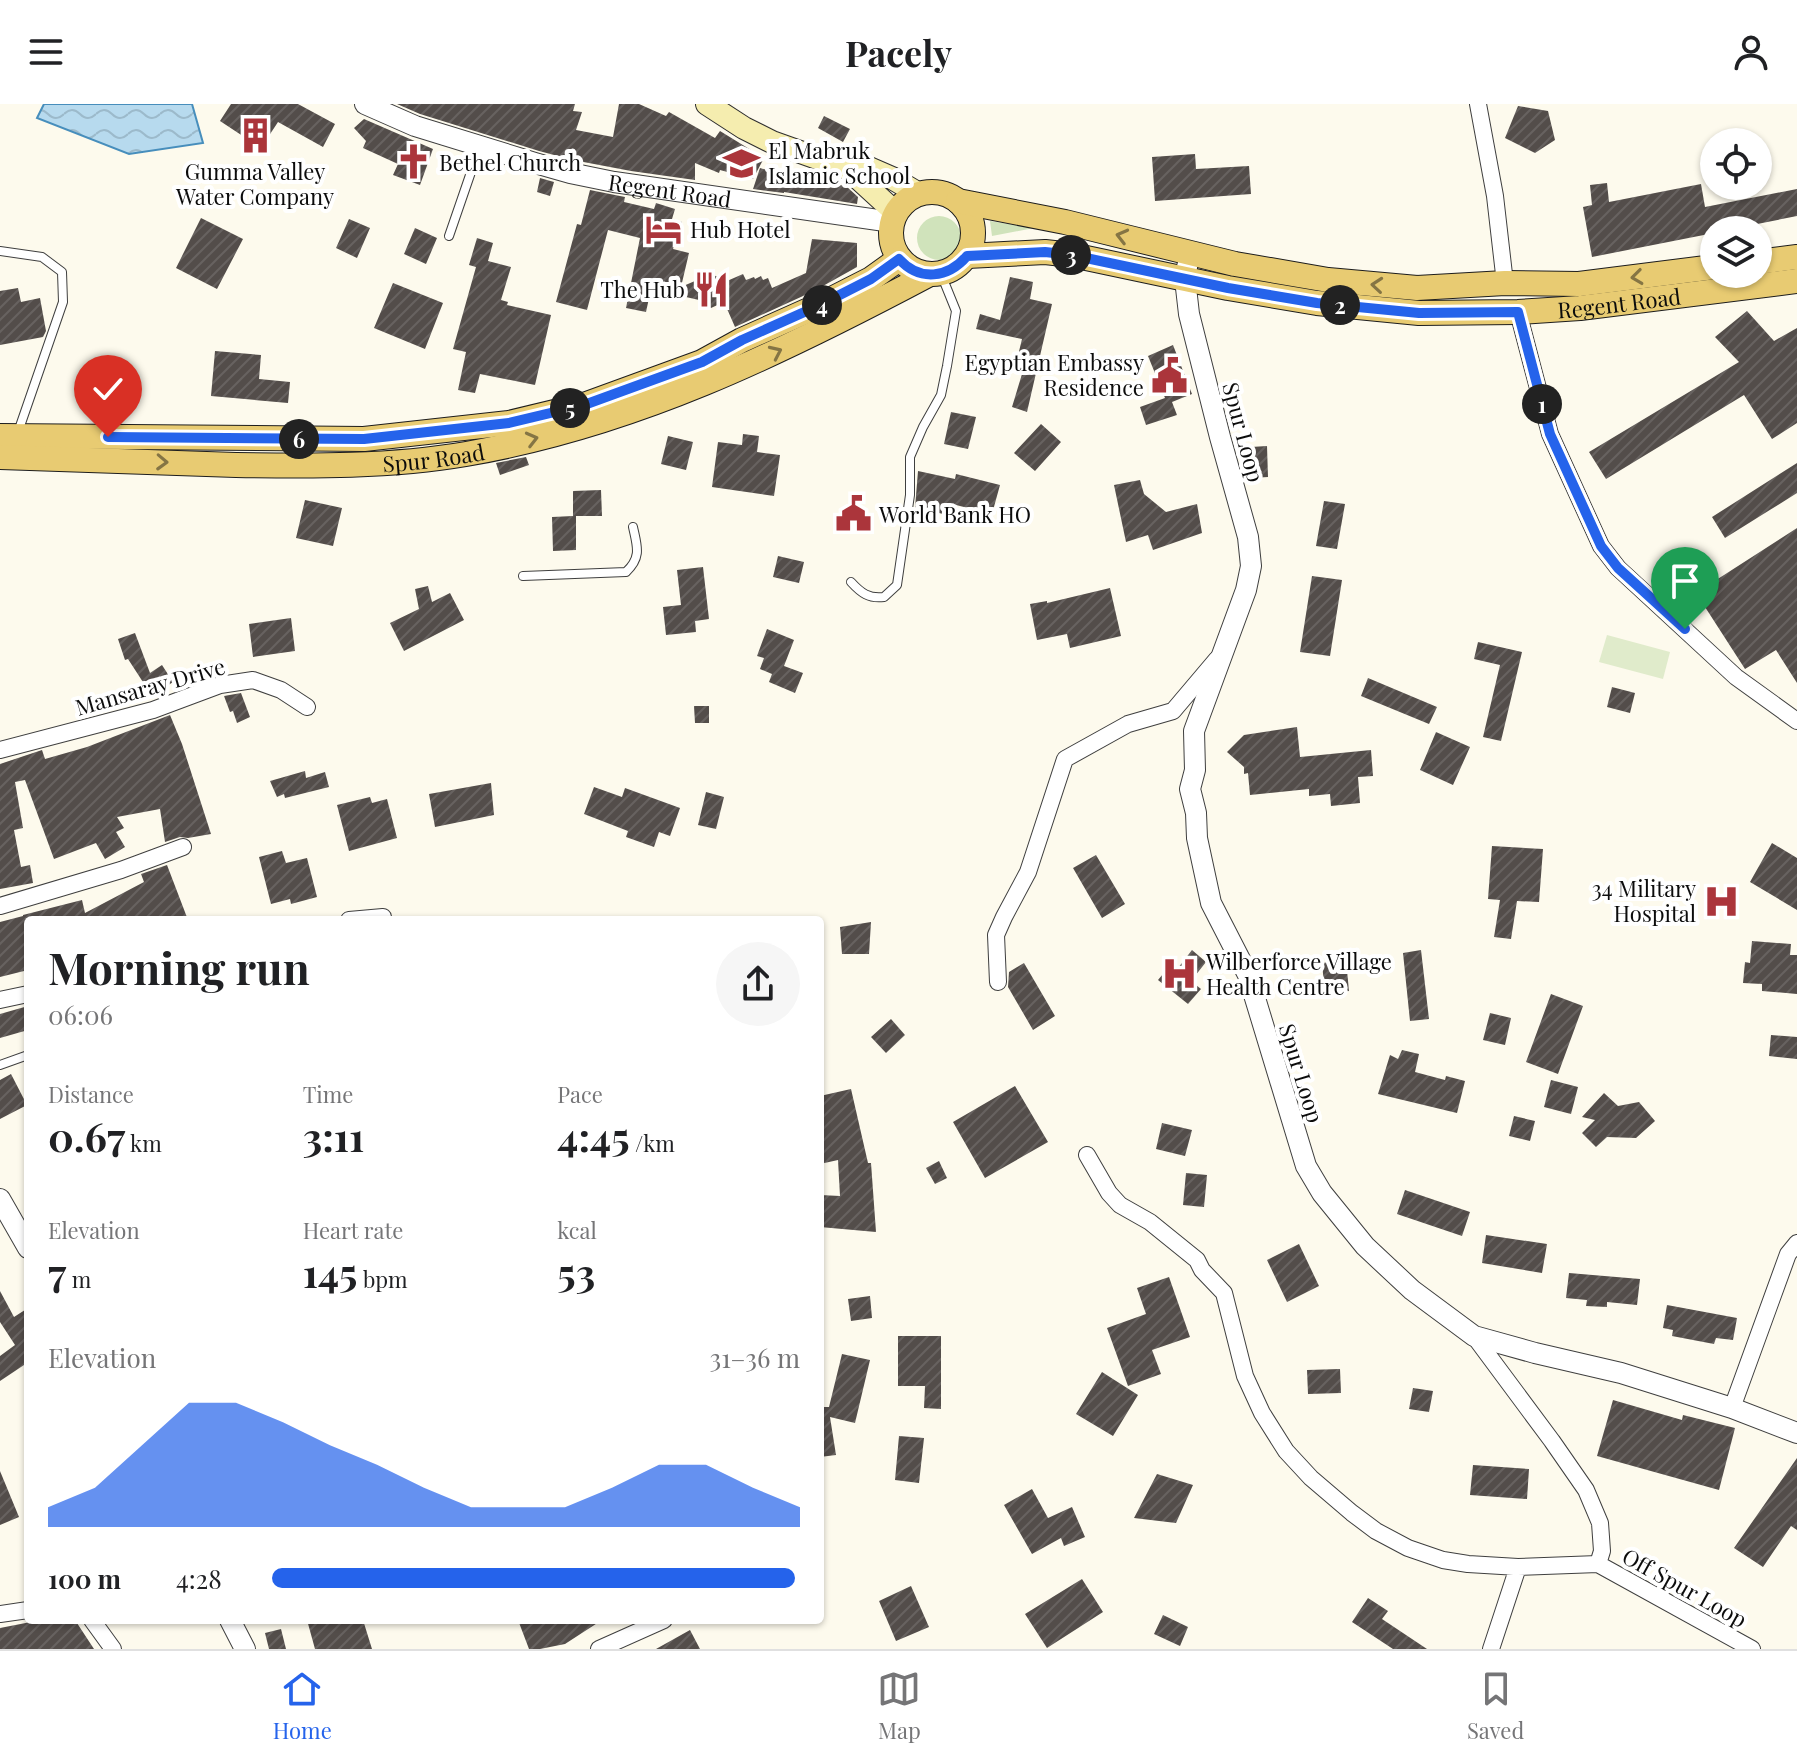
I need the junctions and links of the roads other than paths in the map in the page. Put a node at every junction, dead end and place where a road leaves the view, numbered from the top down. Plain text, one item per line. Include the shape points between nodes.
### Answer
1 (365, 104) edge
2 (707, 104) edge
3 (1478, 104) edge
4 (480, 146) junction
5 (848, 169) junction
6 (919, 194) junction
7 (958, 201) junction
8 (894, 218) junction
9 (449, 236) dead end
10 (0, 251) edge
11 (1189, 254) junction
12 (967, 256) junction
13 (1797, 257) edge
14 (899, 259) junction
15 (1772, 260) edge
16 (1700, 269) edge
17 (934, 274) junction
18 (1185, 279) junction
19 (1797, 281) edge
20 (1505, 283) junction
21 (1518, 312) junction
22 (708, 371) junction
23 (8, 436) edge
24 (0, 457) edge
25 (633, 527) dead end
26 (523, 576) dead end
27 (851, 582) dead end
28 (1221, 654) junction
29 (307, 707) dead end
30 (1797, 721) edge
31 (0, 750) edge
32 (183, 847) dead end
33 (0, 906) edge
34 (998, 982) dead end
35 (24, 995) edge
36 (0, 1000) edge
37 (24, 1056) edge
38 (0, 1065) edge
39 (1087, 1155) dead end
40 (0, 1199) edge
41 (24, 1241) edge
42 (1797, 1243) edge
43 (1474, 1336) junction
44 (1732, 1408) junction
45 (1797, 1433) edge
46 (1598, 1564) junction
47 (1518, 1567) junction
48 (24, 1611) edge
49 (0, 1614) edge
50 (95, 1624) edge
51 (232, 1624) edge
52 (655, 1624) edge
53 (113, 1649) edge
54 (245, 1649) edge
55 (599, 1649) edge
56 (1491, 1649) edge
57 (1752, 1649) edge

1 - 4 street, Regent Road
2 - 5 main road via 772,142
3 - 20 street
4 - 8 street, Regent Road via 614,182
4 - 9 lane
5 - 6 main road via 869,168
5 - 8 main road
6 - 7 main road via 945,193
6 - 8 main road
11 -> 7 main road, Regent Road
7 - 12 main road via 973,226
8 - 14 main road via 891,241
10 - 23 lane via 42,257 62,272 63,302
11 - 18 street, Spur Loop
20 -> 11 main road, Regent Road via 1387,286
12 - 17 main road
12 - 18 main road, Regent Road via 1045,252
13 - 15 main road
14 - 17 main road via 916,272
14 - 22 main road, Spur Road via 871,279 742,340
16 -> 20 main road, Regent Road via 1579,284
22 -> 17 main road, Spur Road via 827,327
17 - 27 lane via 956,311 941,395 910,457 897,585 875,598
18 - 21 main road, Regent Road via 1317,303 1419,313
18 - 28 street, Spur Loop via 1251,566
19 - 21 main road, Regent Road
21 - 30 street via 1550,434 1601,546 1736,677
22 - 23 main road, Spur Road via 509,423 364,439
24 -> 22 main road, Spur Road via 287,466 428,459 622,416
25 - 26 lane via 638,552 626,572
28 - 34 street via 1173,711 1128,724 1065,759 1028,872 996,935
28 - 43 street, Spur Loop via 1194,731 1190,789 1197,838 1211,903 1248,975 1306,1166 1365,1246 1412,1290
29 - 31 street, Mansaray Drive via 253,680
32 - 33 street
35 - 36 street
37 - 38 lane
39 - 47 street via 1120,1205 1197,1260 1224,1293 1245,1376 1262,1413 1311,1478 1376,1531 1408,1548 1443,1560
40 - 41 street
42 - 44 street via 1788,1254
43 - 44 street, Spur Loop
43 - 46 street via 1586,1490 1600,1523
44 - 45 street, Spur Loop
46 - 47 street
46 - 57 street, Off Spur Loop
47 - 56 street
48 - 49 street
50 - 53 street
51 - 54 street
52 - 55 street

